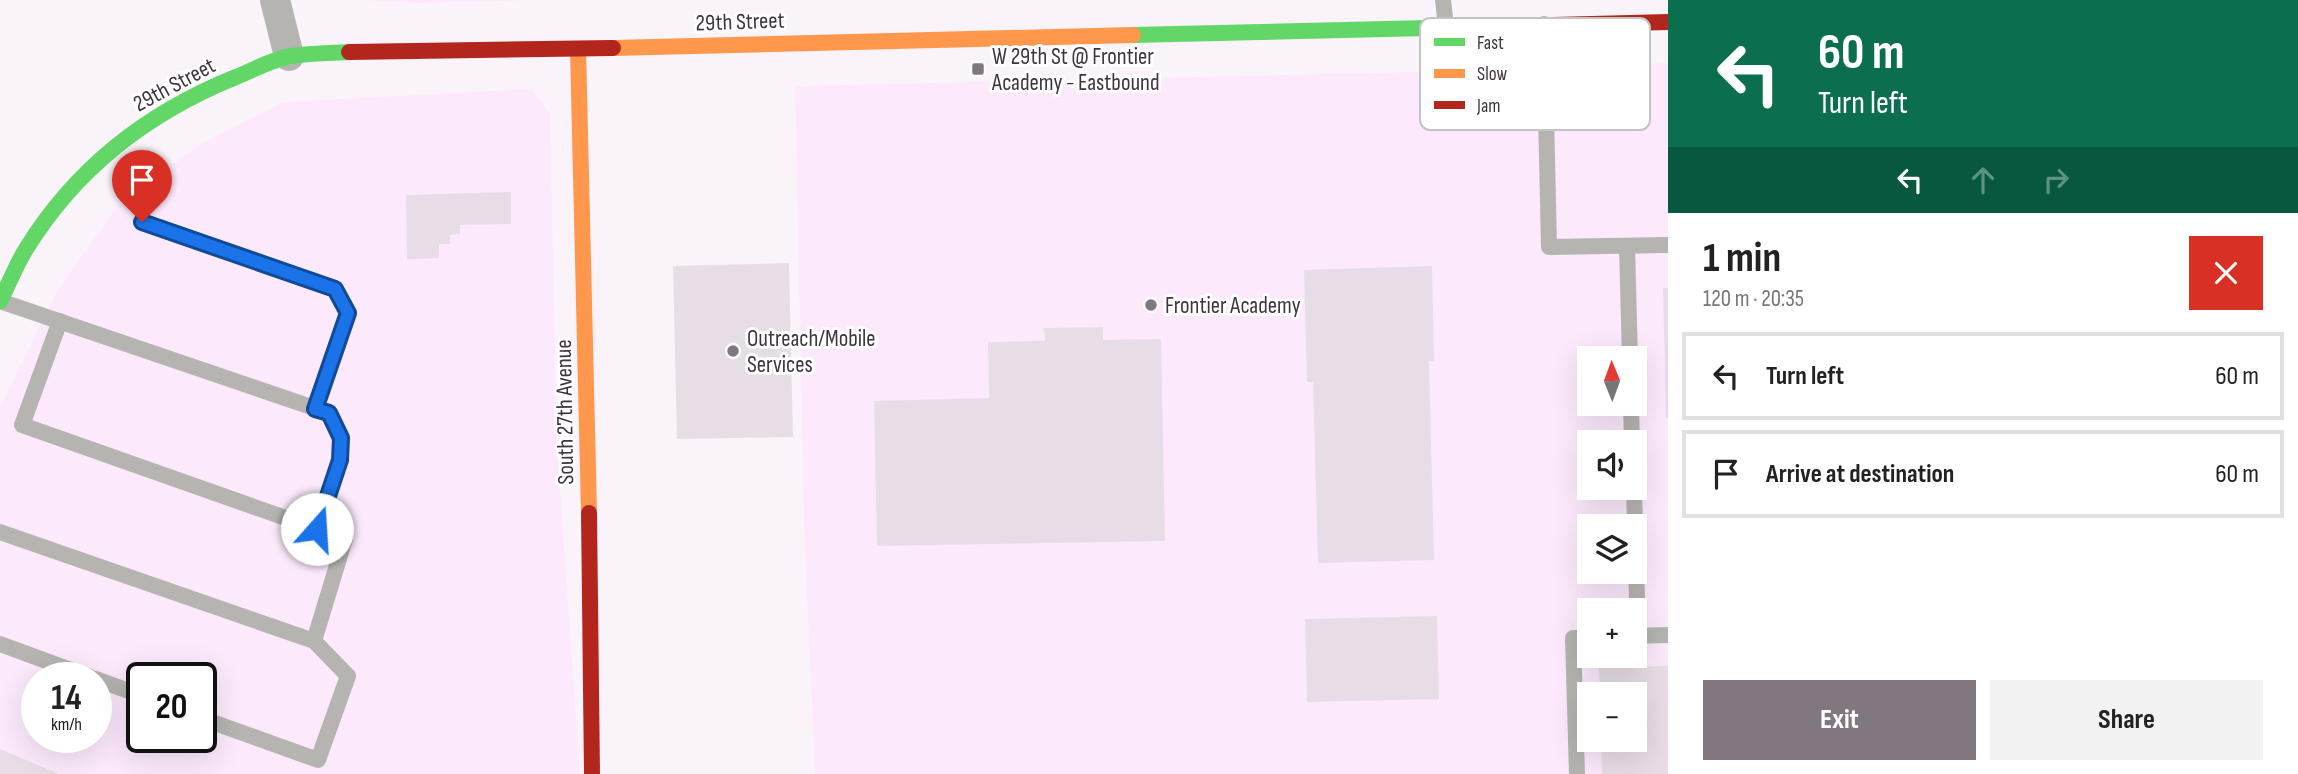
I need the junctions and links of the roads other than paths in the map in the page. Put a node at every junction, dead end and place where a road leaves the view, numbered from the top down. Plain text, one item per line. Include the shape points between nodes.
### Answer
1 (275, 0) edge
2 (1443, 0) edge
3 (1445, 18) edge
4 (1420, 27) edge
5 (578, 48) junction
6 (289, 56) junction
7 (1546, 130) edge
8 (142, 222) dead end
9 (1668, 245) edge
10 (1628, 246) junction
11 (0, 301) edge
12 (60, 321) junction
13 (1630, 346) edge
14 (315, 409) junction
15 (1634, 500) edge
16 (317, 529) junction
17 (0, 532) edge
18 (1635, 598) edge
19 (1668, 635) edge
20 (1647, 636) edge
21 (1577, 638) edge
22 (314, 641) junction
23 (0, 645) edge
24 (48, 662) edge
25 (217, 724) edge
26 (592, 774) edge
27 (1577, 774) edge

1 - 6 street
2 - 3 lane
4 - 5 street, 29th Street
5 - 6 street, 29th Street
5 - 26 street, South 27th Avenue
6 - 11 street, 29th Street via 165,110 89,169 26,250
7 - 10 lane via 1549,247
8 - 14 lane via 335,289 348,313
9 - 10 lane
10 - 13 lane
11 - 12 lane
12 - 14 lane
12 - 16 lane via 22,425
14 - 16 lane via 329,413 341,438 340,460
15 - 18 lane
16 - 22 lane via 345,539
17 - 22 lane
19 - 20 lane
21 - 27 lane via 1573,638
22 - 25 lane via 348,676 318,760
23 - 24 lane

